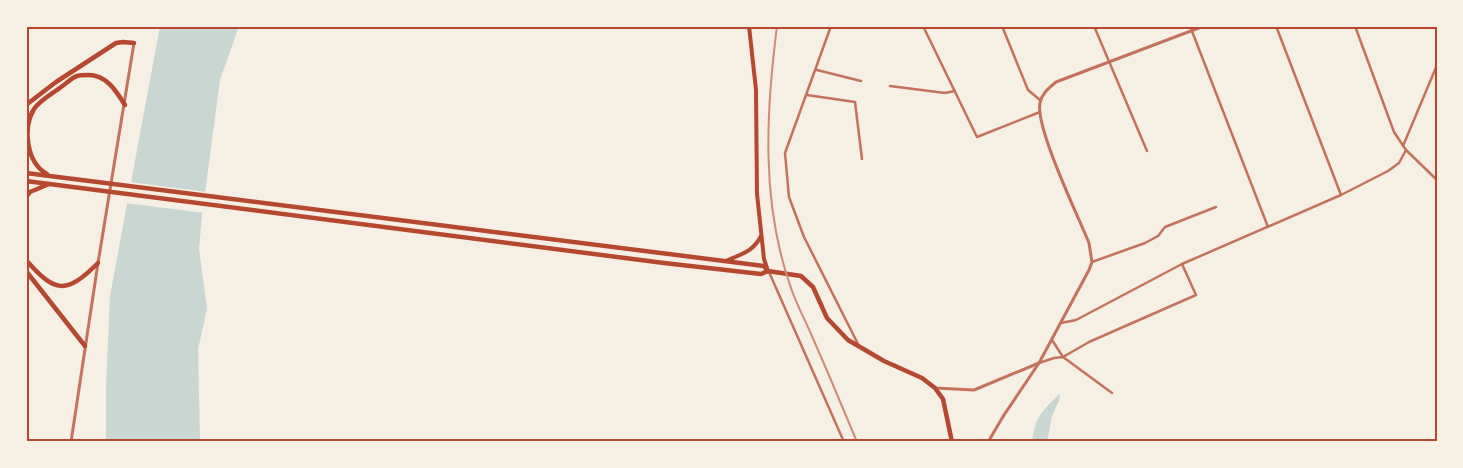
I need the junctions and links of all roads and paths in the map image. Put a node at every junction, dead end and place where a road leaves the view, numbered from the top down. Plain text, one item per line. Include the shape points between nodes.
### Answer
1 (749, 26) edge
2 (831, 26) edge
3 (923, 26) edge
4 (1002, 26) edge
5 (1094, 26) edge
6 (1190, 26) edge
7 (1204, 26) edge
8 (1276, 26) edge
9 (1355, 26) edge
10 (1192, 31) junction
11 (134, 43) joint
12 (1110, 61) junction
13 (1437, 64) edge
14 (817, 70) junction
15 (861, 81) dead end
16 (890, 86) dead end
17 (955, 91) junction
18 (807, 95) junction
19 (1040, 100) junction
20 (26, 105) edge
21 (125, 105) junction
22 (1040, 112) junction
23 (1403, 146) junction
24 (1406, 150) junction
25 (1147, 151) dead end
26 (862, 159) dead end
27 (26, 173) edge
28 (53, 176) junction
29 (1437, 180) edge
30 (26, 181) edge
31 (52, 184) junction
32 (1341, 195) junction
33 (26, 197) edge
34 (1216, 206) dead end
35 (1268, 227) junction
36 (761, 236) junction
37 (26, 260) edge
38 (725, 262) junction
39 (1092, 262) junction
40 (98, 263) junction
41 (1182, 264) junction
42 (768, 270) junction
43 (26, 271) edge
44 (1061, 323) junction
45 (1052, 340) junction
46 (85, 346) junction
47 (860, 347) junction
48 (1063, 357) junction
49 (1039, 363) junction
50 (935, 388) junction
51 (1112, 393) dead end
52 (71, 442) edge
53 (844, 442) edge
54 (952, 442) edge
55 (988, 442) edge

1 - 36 main road via 756,90 756,194
2 - 14 street
3 - 17 street
4 - 19 street via 1028,90
5 - 12 street
6 - 10 street
7 - 10 street
8 - 32 street
9 - 23 street via 1391,124
10 - 12 street
10 - 35 street
11 - 20 main road via 116,43
11 - 21 street
12 - 19 street via 1056,82
12 - 25 street
13 - 23 street
14 - 15 street
14 - 18 street
16 - 17 street via 945,93
17 - 22 street via 977,137
18 - 26 street via 855,102
18 - 47 street via 785,153 789,196 804,237
19 - 22 street
21 - 28 main road via 108,82 91,75 77,76 43,100 31,117 28,134 32,159
21 - 40 street
22 - 39 street via 1047,139 1089,243
23 - 24 street
24 - 29 street
24 - 32 street via 1399,164
27 - 28 main road
28 - 38 main road
30 - 31 main road
31 - 33 main road via 30,192
31 - 42 main road via 664,263 760,274
32 - 35 street
34 - 39 street via 1165,227 1158,236 1145,242
35 - 41 street
36 - 38 main road via 756,246
36 - 42 main road
37 - 40 main road via 48,282 66,286 76,283
38 - 42 main road via 764,266
39 - 44 street
40 - 46 street
41 - 44 street via 1076,320
41 - 48 street via 1196,295 1089,342
42 - 47 main road via 805,278 813,287 827,318 848,340
42 - 53 street
43 - 46 main road
44 - 45 street
45 - 48 street
45 - 49 street
46 - 52 street
47 - 50 main road via 922,378
48 - 49 street
48 - 51 street
49 - 50 street via 974,390
49 - 55 street
50 - 54 main road via 943,399

